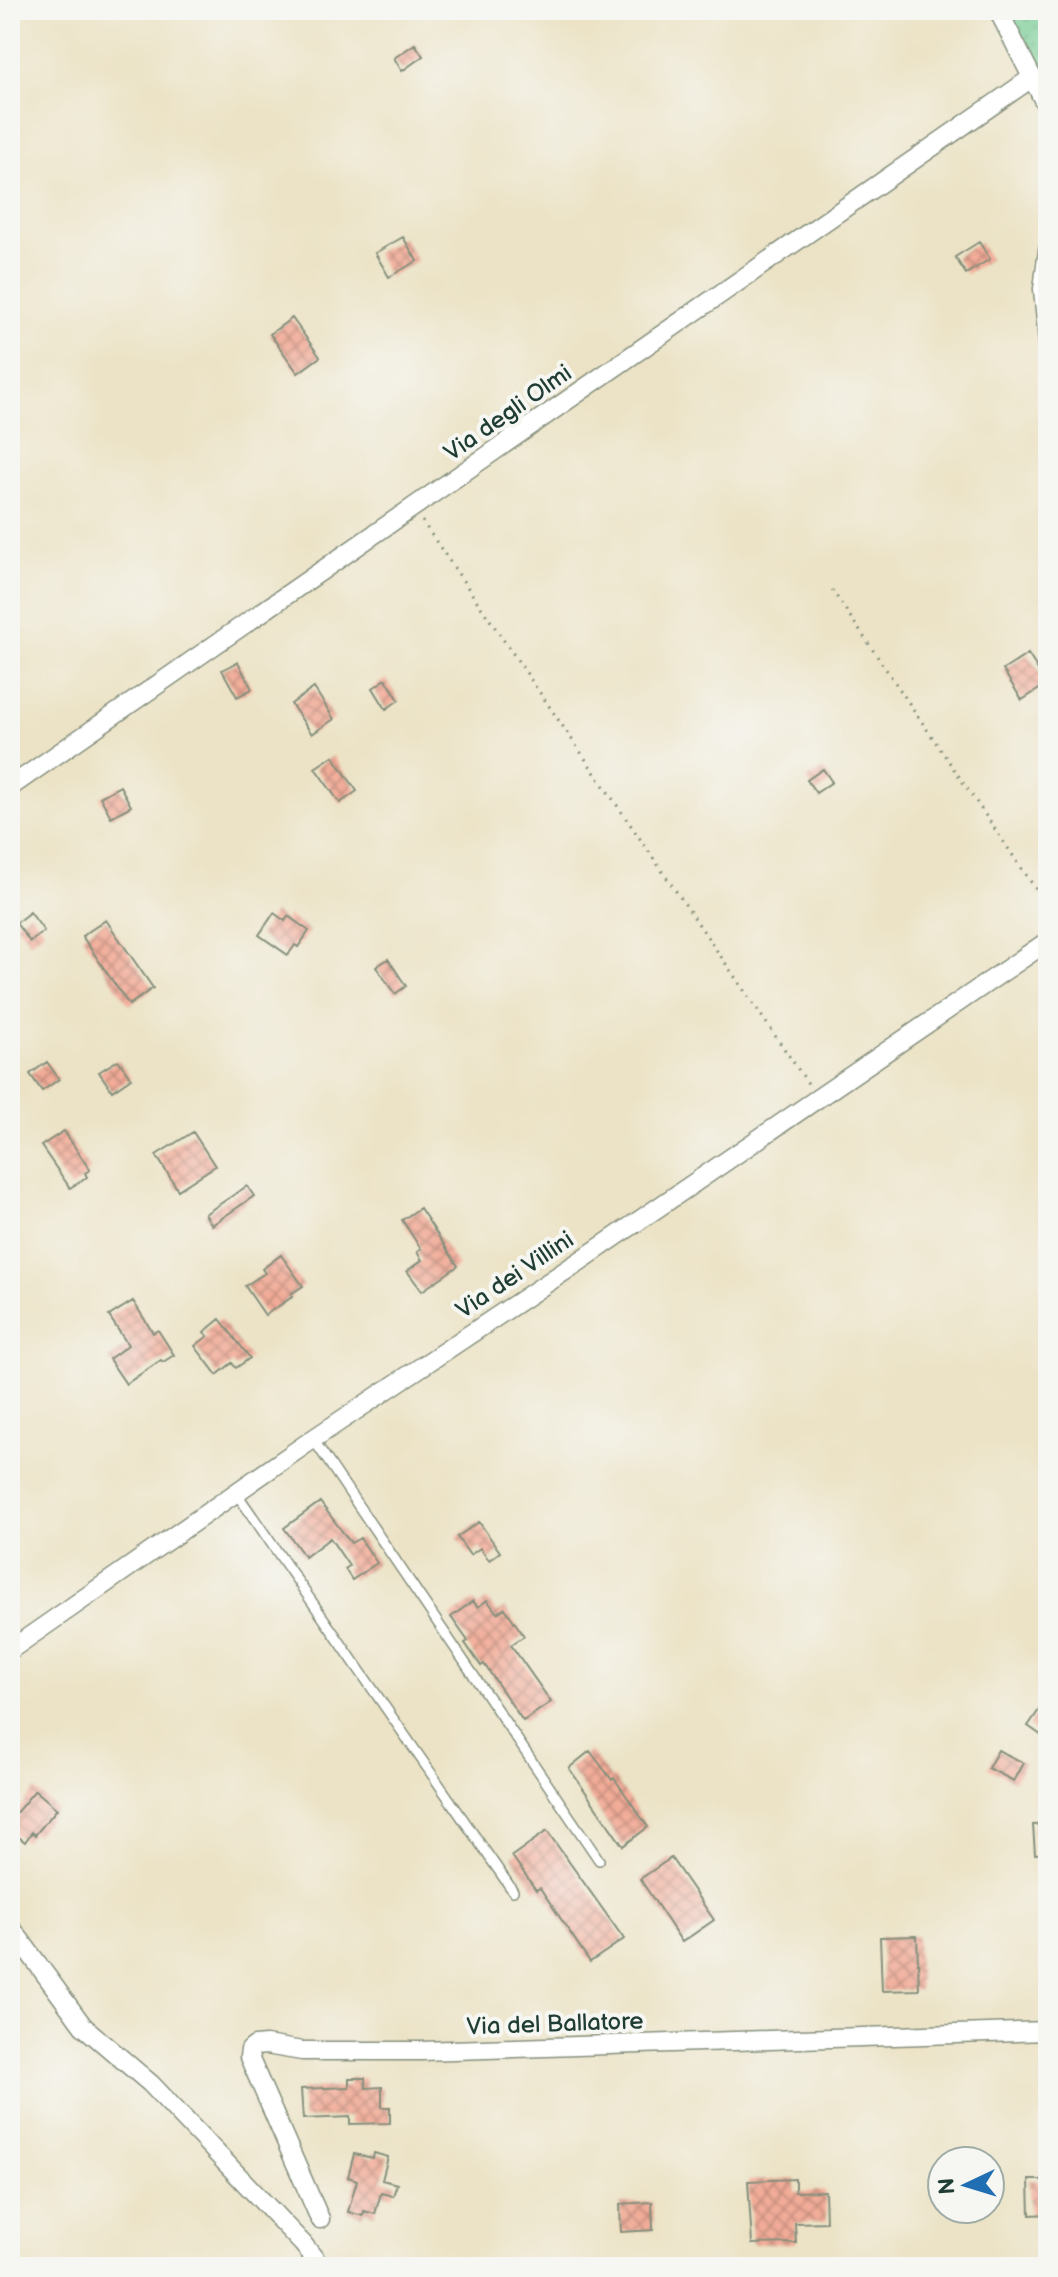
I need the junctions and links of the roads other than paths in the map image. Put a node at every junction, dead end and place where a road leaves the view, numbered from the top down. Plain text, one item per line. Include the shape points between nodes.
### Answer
1 (998, 10) edge
2 (1033, 77) junction
3 (1048, 109) edge
4 (1048, 250) edge
5 (1048, 342) edge
6 (10, 787) edge
7 (1048, 941) edge
8 (313, 1439) junction
9 (237, 1494) junction
10 (10, 1650) edge
11 (599, 1860) dead end
12 (513, 1891) dead end
13 (10, 1926) edge
14 (1048, 2031) edge
15 (320, 2219) dead end
16 (321, 2267) edge

1 - 2 street
2 - 3 street
2 - 6 street, Via degli Olmi
4 - 5 street via 1043,297
7 - 8 street, Via dei Villini
8 - 9 street, Via dei Villini
8 - 11 lane
9 - 10 street, Via dei Villini
9 - 12 lane
13 - 16 street via 83,2026 167,2100
14 - 15 street, Via del Ballatore via 421,2051 252,2047 249,2057

